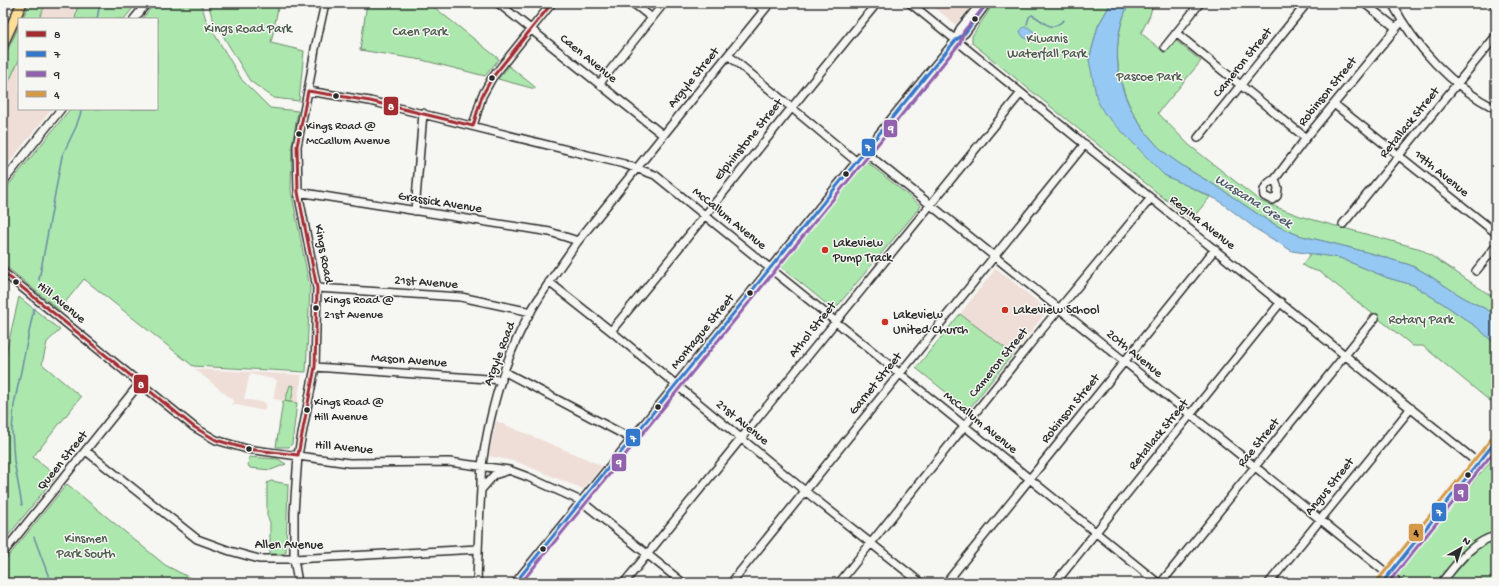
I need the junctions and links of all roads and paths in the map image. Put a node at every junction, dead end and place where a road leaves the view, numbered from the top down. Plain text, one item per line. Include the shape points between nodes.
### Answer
1 (22, 3) edge
2 (147, 3) edge
3 (325, 3) edge
4 (498, 3) edge
5 (552, 3) edge
6 (633, 3) edge
7 (664, 3) edge
8 (756, 3) edge
9 (770, 3) edge
10 (877, 3) edge
11 (910, 3) edge
12 (981, 3) edge
13 (987, 3) edge
14 (1200, 3) edge
15 (1307, 3) edge
16 (1364, 3) edge
17 (1392, 3) edge
18 (1493, 3) edge
19 (1496, 6) edge
20 (764, 10) junction
21 (135, 18) edge
22 (652, 18) junction
23 (1402, 21) junction
24 (1396, 28) junction
25 (531, 29) junction
26 (1176, 33) junction
27 (1496, 36) edge
28 (956, 40) junction
29 (3, 44) edge
30 (1165, 47) dead end
31 (728, 55) junction
32 (600, 83) junction
33 (1458, 84) junction
34 (1240, 85) junction
35 (308, 91) junction
36 (1021, 93) junction
37 (1334, 104) junction
38 (791, 108) junction
39 (1496, 109) edge
40 (60, 110) edge
41 (423, 113) junction
42 (473, 126) junction
43 (663, 135) junction
44 (1198, 138) dead end
45 (1306, 138) junction
46 (1085, 144) junction
47 (865, 152) junction
48 (1398, 155) junction
49 (857, 162) junction
50 (636, 168) junction
51 (1275, 179) dead end
52 (3, 182) edge
53 (298, 192) junction
54 (1151, 198) junction
55 (930, 204) junction
56 (414, 211) junction
57 (704, 215) junction
58 (1343, 224) dead end
59 (1496, 234) edge
60 (578, 241) junction
61 (1496, 246) edge
62 (1216, 249) junction
63 (995, 256) junction
64 (770, 268) junction
65 (1476, 270) dead end
66 (3, 272) edge
67 (549, 282) junction
68 (318, 288) junction
69 (1281, 302) junction
70 (1059, 308) junction
71 (531, 312) junction
72 (1375, 318) dead end
73 (836, 322) junction
74 (611, 331) junction
75 (1346, 355) junction
76 (1125, 361) junction
77 (315, 367) junction
78 (505, 372) junction
79 (900, 374) junction
80 (502, 380) junction
81 (140, 383) junction
82 (676, 385) junction
83 (1411, 408) junction
84 (1191, 415) junction
85 (964, 426) junction
86 (741, 438) junction
87 (632, 439) junction
88 (1496, 441) edge
89 (86, 451) junction
90 (298, 455) junction
91 (1478, 462) junction
92 (482, 466) junction
93 (1255, 467) junction
94 (509, 470) junction
95 (1030, 479) junction
96 (481, 490) junction
97 (806, 491) junction
98 (581, 501) junction
99 (1320, 519) junction
100 (1096, 533) junction
101 (1496, 536) edge
102 (871, 543) junction
103 (478, 550) junction
104 (3, 553) edge
105 (648, 554) junction
106 (294, 559) junction
107 (1389, 575) junction
108 (298, 583) edge
109 (477, 583) edge
110 (515, 583) edge
111 (624, 583) edge
112 (683, 583) edge
113 (731, 583) edge
114 (839, 583) edge
115 (921, 583) edge
116 (946, 583) edge
117 (1055, 583) edge
118 (1160, 583) edge
119 (1270, 583) edge
120 (1382, 583) edge
121 (1399, 583) edge
122 (1441, 583) edge

1 - 29 main road
2 - 21 street
3 - 35 street, Kings Road
4 - 25 street, Caen Avenue
5 - 25 street
6 - 22 street
7 - 22 street
8 - 20 street
9 - 20 street, Argyle Street
10 - 38 street, Elphinstone Street
11 - 28 street, Regina Avenue
12 - 28 street, Montague Street via 960,29
13 - 28 street, Montague Street via 965,33
14 - 26 street
15 - 34 street, Cameron Street
16 - 24 street
17 - 23 street
18 - 19 street
20 - 31 street, Argyle Street
22 - 32 street
23 - 24 street, Robinson Street
23 - 33 street via 1426,54
24 - 37 street, Robinson Street
25 - 32 street, Caen Avenue
25 - 42 street via 492,78 482,96
26 - 30 street
26 - 34 street
27 - 33 street, Retallack Street
28 - 36 street, Regina Avenue
28 - 47 street, Montague Street
31 - 38 street
31 - 43 street, Argyle Street
32 - 43 street, Caen Avenue
33 - 39 street
33 - 48 street, Retallack Street
34 - 44 street, Cameron Street
34 - 45 street
35 - 41 street, McCallum Avenue
35 - 53 street, Kings Road via 297,146
36 - 46 street, Regina Avenue
36 - 55 street, Athol Street
37 - 45 street, Robinson Street
37 - 48 street, 19th Avenue
38 - 49 street
38 - 57 street, Elphinstone Street
40 - 52 street
41 - 42 street, McCallum Avenue
41 - 56 street
42 - 50 street, McCallum Avenue
43 - 50 street, Argyle Street
45 - 51 street, Robinson Street
46 - 54 street, Regina Avenue
46 - 63 street, Garnet Street
47 - 49 street, Montague Street
47 - 55 street, 20th Avenue
48 - 58 street, Retallack Street
48 - 59 street, 19th Avenue
49 - 64 street, Montague Street
50 - 57 street, McCallum Avenue via 655,175
50 - 60 street, Argyle Road
53 - 56 street, Grassick Avenue
53 - 68 street, Kings Road
54 - 62 street, Regina Avenue
54 - 70 street, Cameron Street
55 - 63 street, 20th Avenue
55 - 73 street, Athol Street
56 - 60 street, Grassick Avenue via 550,232
57 - 64 street, McCallum Avenue
57 - 74 street, Elphinstone Street
60 - 67 street, Argyle Road
61 - 65 street
62 - 69 street, Regina Avenue
62 - 76 street, Robinson Street
63 - 70 street, 20th Avenue
63 - 79 street, Garnet Street
64 - 73 street, McCallum Avenue
64 - 82 street, Montague Street
66 - 81 street, Hill Avenue
67 - 71 street, Argyle Road
67 - 74 street, 21st Avenue
68 - 71 street, 21st Avenue via 461,297
68 - 77 street, Kings Road
69 - 75 street, Regina Avenue
69 - 84 street, Retallack Street
70 - 76 street, 20th Avenue
70 - 85 street, Cameron Street
71 - 78 street, Argyle Road
72 - 75 street, Rae Street
73 - 79 street, McCallum Avenue
73 - 86 street, Athol Street
74 - 82 street, 21st Avenue
75 - 83 street, Regina Avenue
75 - 93 street, Rae Street
76 - 84 street, 20th Avenue
76 - 95 street, Robinson Street
77 - 80 street, Mason Avenue
77 - 90 street, Kings Road
78 - 80 street, Argyle Road
78 - 87 street
79 - 85 street, McCallum Avenue
79 - 97 street, Garnet Street
80 - 92 street, Argyle Road via 491,416
81 - 89 street, Queen Street
81 - 90 street, Hill Avenue via 194,427 216,440 247,449
82 - 86 street, 21st Avenue
82 - 87 street, Montague Street
83 - 91 street, Regina Avenue
83 - 99 street, Angus Street
84 - 93 street, 20th Avenue
84 - 100 street, Retallack Street
85 - 95 street, McCallum Avenue
85 - 102 street, Cameron Street
86 - 97 street, 21st Avenue
86 - 105 street, Athol Street
87 - 98 street, Montague Street
88 - 91 main road
89 - 104 street, Queen Street
89 - 106 street, Allen Avenue via 197,539 230,552 259,559
90 - 92 street, Hill Avenue via 349,463 449,462
90 - 106 street, Kings Road
91 - 107 main road
92 - 94 street, Hill Avenue
92 - 96 street, Argyle Road
93 - 99 street, 20th Avenue
93 - 118 street, Rae Street
94 - 96 street via 494,475
94 - 98 street, Hill Avenue via 528,476
95 - 100 street, McCallum Avenue
95 - 116 street, Robinson Street
96 - 103 street, Argyle Road
97 - 102 street, 21st Avenue
97 - 113 street, Garnet Street
98 - 105 street, Hill Avenue
98 - 110 street, Montague Street
99 - 107 street, 20th Avenue
99 - 119 street, Angus Street
100 - 117 street, Retallack Street
100 - 118 street, McCallum Avenue
101 - 122 street via 1478,543
102 - 114 street, Cameron Street
102 - 115 street, 21st Avenue
103 - 106 street, Allen Avenue
103 - 109 street, Argyle Road
105 - 111 street, Athol Street
105 - 112 street, Hill Avenue
106 - 108 street, Kings Road
107 - 120 main road
107 - 121 street, 20th Avenue

